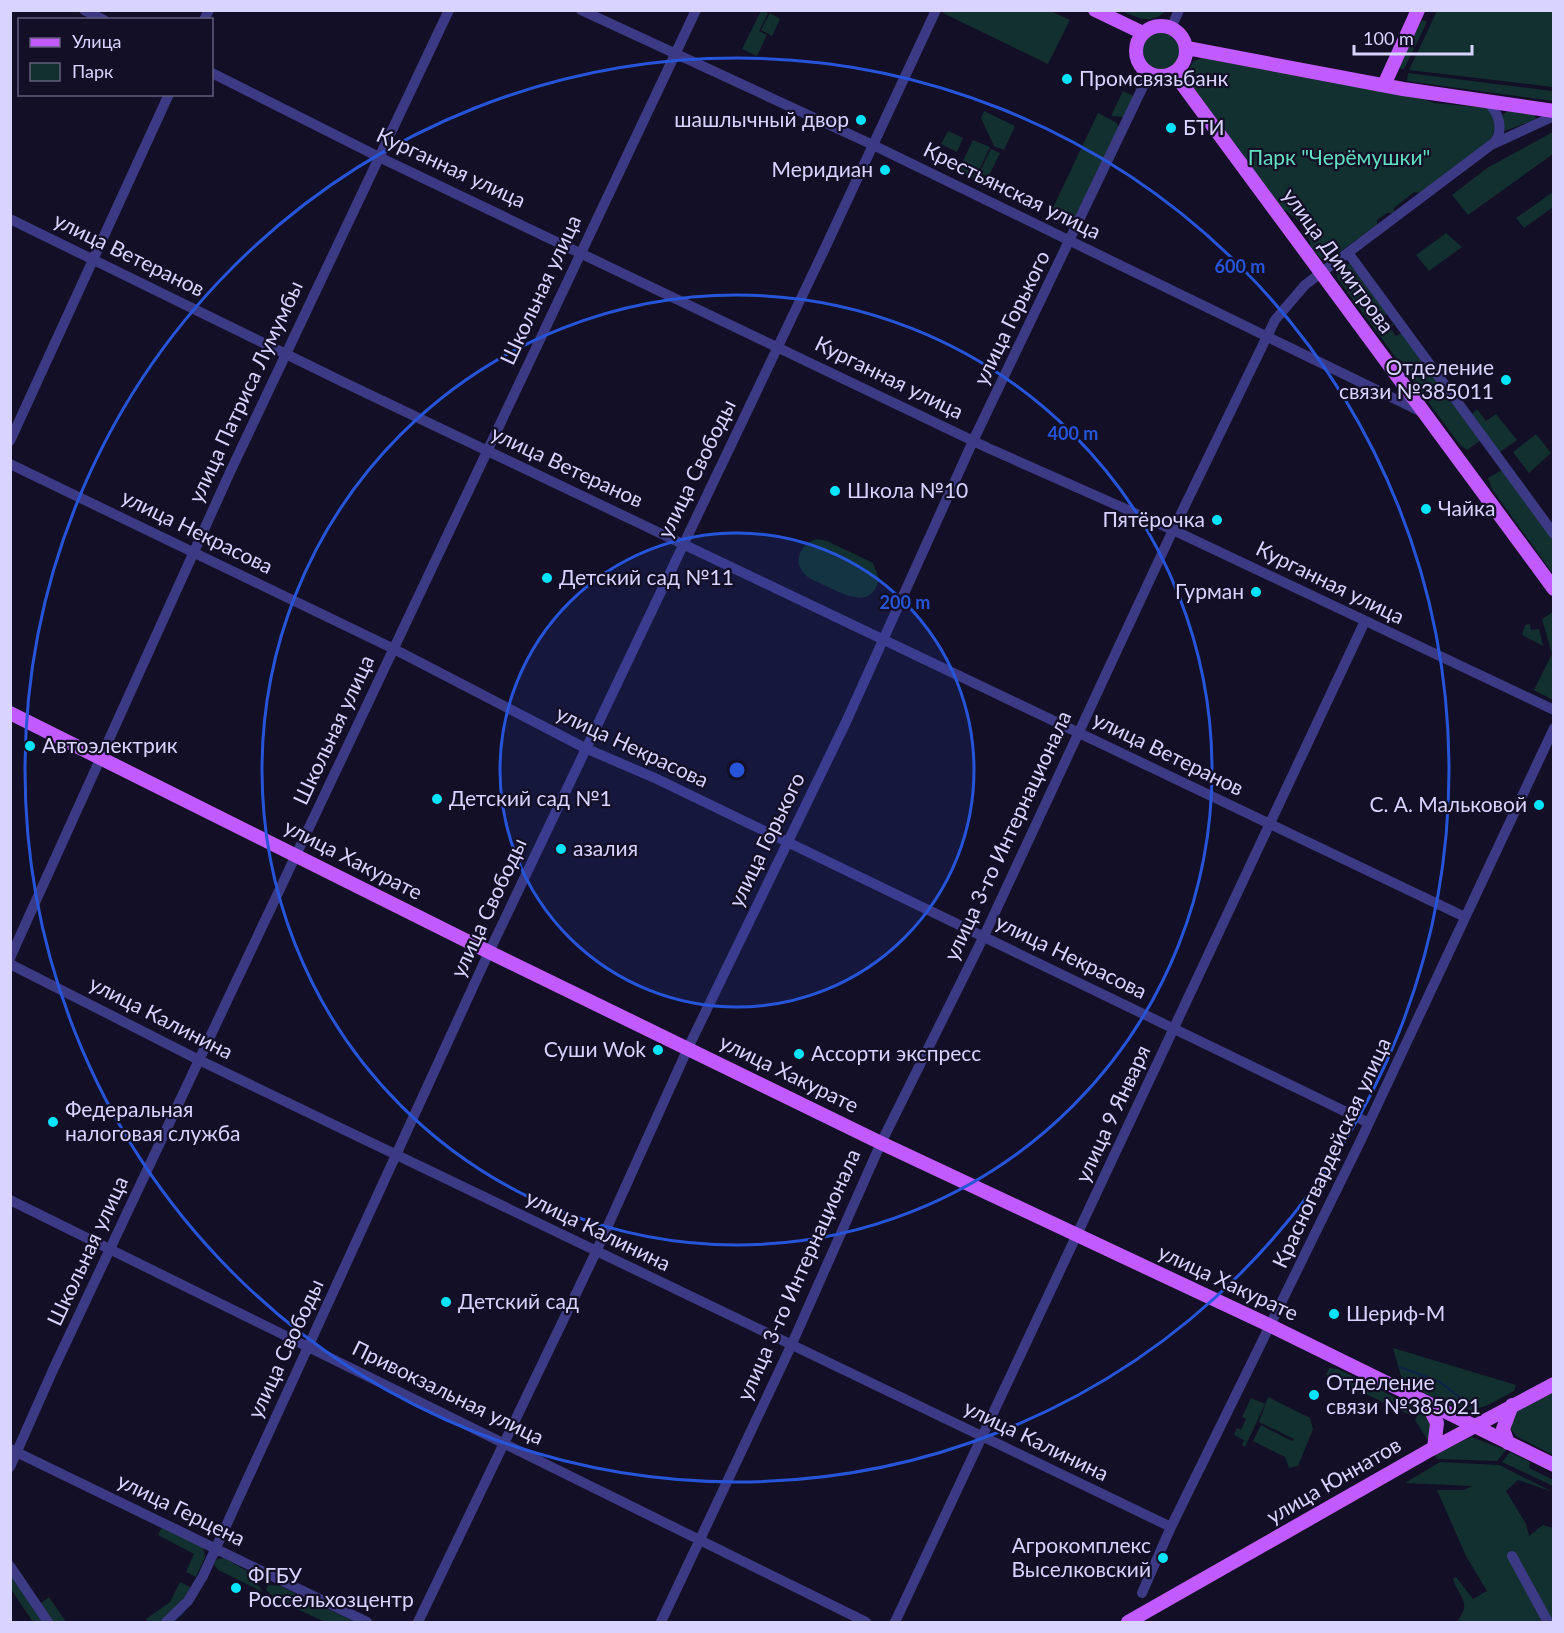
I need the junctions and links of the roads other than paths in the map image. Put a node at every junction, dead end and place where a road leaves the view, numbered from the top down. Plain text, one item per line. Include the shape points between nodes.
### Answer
1 (84, 10) edge
2 (450, 10) edge
3 (581, 10) edge
4 (696, 10) edge
5 (936, 10) edge
6 (1095, 10) edge
7 (1179, 10) edge
8 (1418, 10) edge
9 (100, 18) edge
10 (1171, 28) junction
11 (1143, 33) junction
12 (1186, 48) junction
13 (675, 54) junction
14 (1174, 73) junction
15 (213, 74) edge
16 (1149, 74) junction
17 (1384, 85) junction
18 (168, 96) edge
19 (1487, 102) junction
20 (1554, 111) edge
21 (1554, 116) edge
22 (873, 145) junction
23 (1491, 145) junction
24 (381, 158) junction
25 (10, 219) edge
26 (1071, 242) junction
27 (582, 251) junction
28 (1349, 254) junction
29 (94, 260) junction
30 (1322, 275) junction
31 (1267, 335) junction
32 (778, 346) junction
33 (288, 354) junction
34 (1422, 412) junction
35 (10, 441) edge
36 (974, 441) junction
37 (487, 451) junction
38 (10, 464) edge
39 (1173, 530) junction
40 (1554, 534) edge
41 (682, 544) junction
42 (193, 552) junction
43 (1554, 589) edge
44 (1365, 621) junction
45 (885, 639) junction
46 (393, 649) junction
47 (1554, 710) edge
48 (10, 713) edge
49 (1554, 728) edge
50 (1080, 733) junction
51 (585, 748) junction
52 (103, 758) junction
53 (1269, 825) junction
54 (787, 842) junction
55 (297, 855) junction
56 (1465, 918) junction
57 (984, 936) junction
58 (489, 952) junction
59 (10, 958) edge
60 (10, 963) edge
61 (1174, 1029) junction
62 (688, 1048) junction
63 (199, 1060) junction
64 (1369, 1123) junction
65 (881, 1143) junction
66 (398, 1156) junction
67 (10, 1200) edge
68 (1077, 1235) junction
69 (111, 1249) junction
70 (596, 1252) junction
71 (1271, 1326) junction
72 (309, 1346) junction
73 (791, 1346) junction
74 (1554, 1384) edge
75 (1427, 1403) junction
76 (1512, 1405) junction
77 (1474, 1426) junction
78 (981, 1436) junction
79 (504, 1442) junction
80 (1508, 1443) junction
81 (1434, 1448) junction
82 (14, 1451) edge
83 (1554, 1465) edge
84 (10, 1467) edge
85 (1171, 1527) junction
86 (699, 1539) junction
87 (215, 1548) junction
88 (1512, 1556) dead end
89 (10, 1566) edge
90 (1142, 1593) dead end
91 (1134, 1621) edge
92 (48, 1623) edge
93 (166, 1623) edge
94 (367, 1623) edge
95 (418, 1623) edge
96 (661, 1623) edge
97 (866, 1623) edge
98 (895, 1623) edge
99 (1548, 1623) edge

1 - 9 street
2 - 24 street, улица Патриса Лумумбы
3 - 13 street, Крестьянская улица
4 - 13 street, Школьная улица
5 - 22 street, улица Свободы
6 - 11 main road
7 - 10 street
8 - 17 main road
10 - 11 main road via 1154,26
10 - 12 main road via 1181,35
11 - 16 main road via 1137,41 1136,55
12 - 14 main road via 1184,63
12 - 17 main road
13 - 22 street, Крестьянская улица
13 - 27 street, Школьная улица
14 - 16 main road
14 - 30 main road, улица Димитрова
15 - 24 street, Курганная улица
16 - 26 street, улица Горького
17 - 19 main road
18 - 29 street
19 - 20 main road
19 - 23 street via 1496,111 1499,127 1497,139
21 - 23 street, улица 3-го Интернационала
22 - 26 street, Крестьянская улица
22 - 32 street, улица Свободы
23 - 28 street, улица 3-го Интернационала
24 - 27 street, Курганная улица
24 - 33 street, улица Патриса Лумумбы
25 - 29 street, улица Ветеранов
26 - 31 street, Крестьянская улица
26 - 36 street, улица Горького
27 - 32 street, Курганная улица
27 - 37 street, Школьная улица
28 - 30 street, улица 3-го Интернационала
28 - 40 street
29 - 33 street, улица Ветеранов
29 - 35 street
30 - 31 street, улица 3-го Интернационала via 1293,297
30 - 34 main road, улица Димитрова
31 - 34 street, Крестьянская улица
31 - 39 street, улица 3-го Интернационала
32 - 36 street, Курганная улица
32 - 41 street, улица Свободы
33 - 37 street, улица Ветеранов
33 - 42 street, улица Патриса Лумумбы
34 - 43 main road, улица Димитрова
36 - 39 street, Курганная улица
36 - 45 street, улица Горького
37 - 41 street, улица Ветеранов
37 - 46 street, Школьная улица
38 - 42 street, улица Некрасова
39 - 44 street, Курганная улица
39 - 50 street, улица 3-го Интернационала
41 - 45 street, улица Ветеранов
41 - 51 street, улица Свободы
42 - 46 street, улица Некрасова
42 - 52 street, улица Патриса Лумумбы
44 - 47 street, Курганная улица
44 - 53 street, улица 9 Января
45 - 50 street, улица Ветеранов
45 - 54 street, улица Горького
46 - 51 street, улица Некрасова
46 - 55 street, Школьная улица
48 - 52 main road, улица Хакурате
49 - 56 street, Красногвардейская улица
50 - 53 street, улица Ветеранов
50 - 57 street, улица 3-го Интернационала
51 - 54 street, улица Некрасова via 657,778
51 - 58 street, улица Свободы
52 - 55 main road, улица Хакурате
52 - 59 street, улица Патриса Лумумбы
53 - 56 street, улица Ветеранов
53 - 61 street, улица 9 Января
54 - 57 street, улица Некрасова
54 - 62 street, улица Горького
55 - 58 main road, улица Хакурате
55 - 63 street, Школьная улица
56 - 64 street, Красногвардейская улица
57 - 61 street, улица Некрасова
57 - 65 street, улица 3-го Интернационала
58 - 62 main road, улица Хакурате
58 - 66 street, улица Свободы
60 - 63 street, улица Калинина
61 - 64 street, улица Некрасова
61 - 68 street, улица 9 Января
62 - 65 main road, улица Хакурате
62 - 70 street, улица Горького
63 - 66 street, улица Калинина
63 - 69 street, Школьная улица
64 - 71 street, Красногвардейская улица
65 - 68 main road, улица Хакурате
65 - 73 street, улица 3-го Интернационала
66 - 70 street, улица Калинина
66 - 72 street, улица Свободы
67 - 69 street, Привокзальная улица
68 - 71 main road, улица Хакурате
68 - 78 street, улица 9 Января
69 - 72 street, Привокзальная улица
69 - 82 street, Школьная улица
70 - 73 street, улица Калинина
70 - 79 street, улица Горького
71 - 75 main road, улица Хакурате
71 - 85 street, Красногвардейская улица
72 - 79 street, Привокзальная улица
72 - 87 street, улица Свободы
73 - 78 street, улица Калинина
73 - 86 street, улица 3-го Интернационала
74 - 76 main road, улица Юннатов
75 - 77 main road, улица Хакурате
75 - 81 main road via 1437,1423
76 - 77 main road, улица Юннатов
76 - 80 main road via 1503,1429
77 - 80 main road, улица Хакурате
77 - 81 main road, улица Юннатов
78 - 85 street, улица Калинина
78 - 98 street, улица 9 Января
79 - 86 street, Привокзальная улица
79 - 95 street, улица Горького
80 - 83 main road, улица Хакурате
81 - 91 main road, улица Юннатов
82 - 84 street, Школьная улица
82 - 87 street, улица Герцена
85 - 90 street, Красногвардейская улица
86 - 96 street, улица 3-го Интернационала
86 - 97 street, Привокзальная улица
87 - 93 street, улица Свободы via 188,1601
87 - 94 street, улица Герцена
88 - 99 street
89 - 92 street

